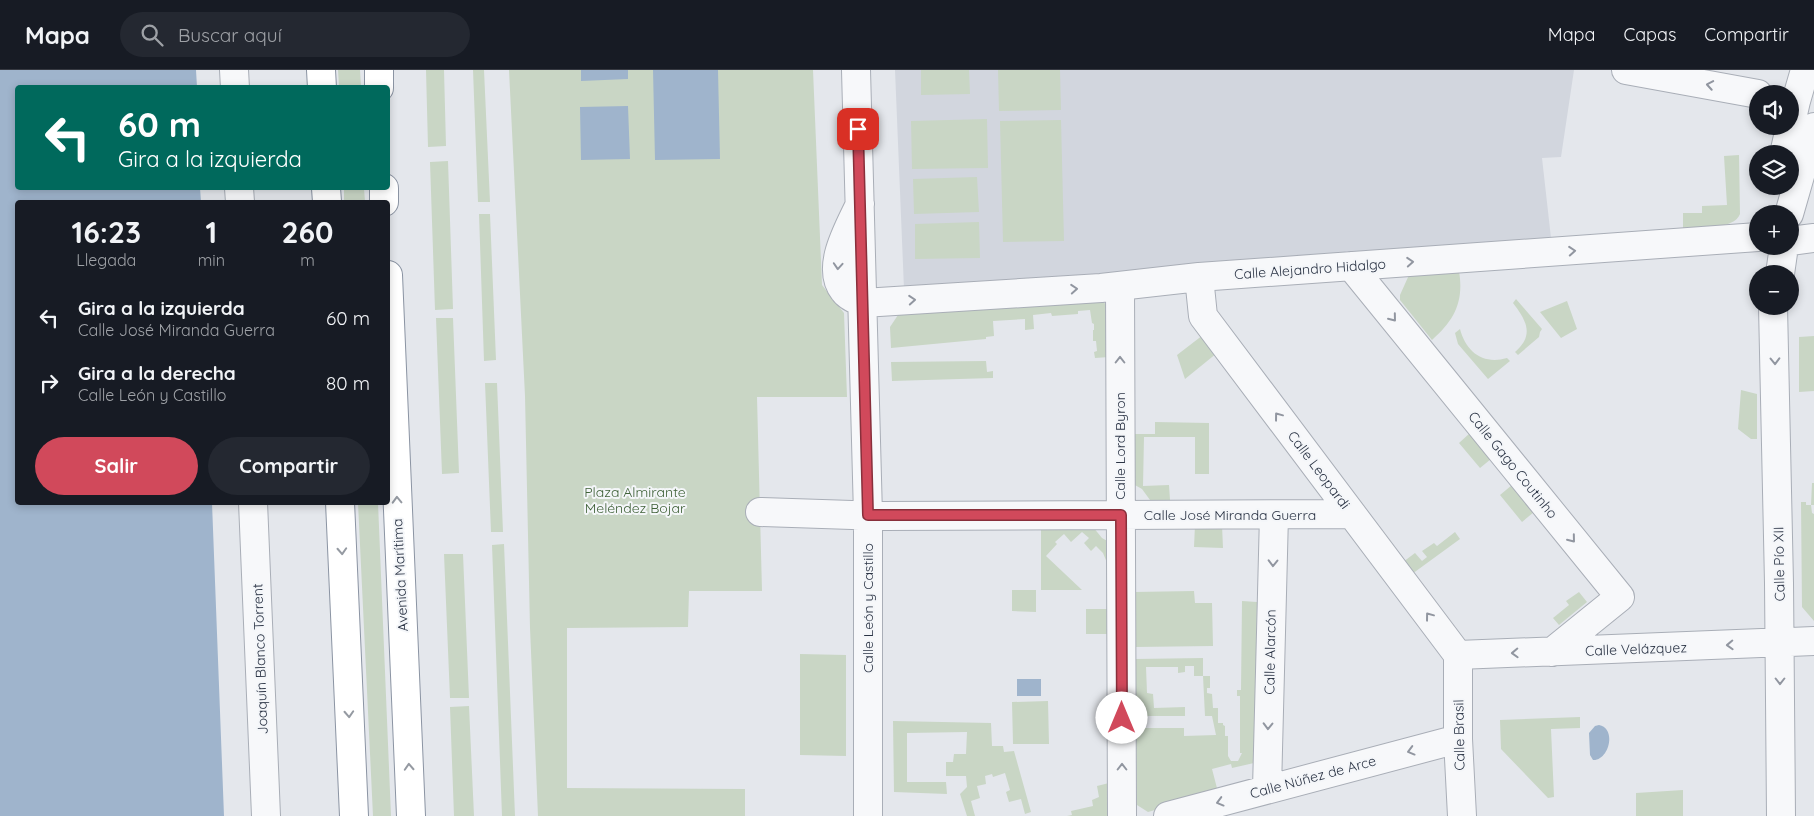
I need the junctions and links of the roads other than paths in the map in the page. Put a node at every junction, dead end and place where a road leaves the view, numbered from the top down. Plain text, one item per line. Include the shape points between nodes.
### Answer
1 (234, 70) edge
2 (321, 70) edge
3 (379, 70) edge
4 (856, 70) edge
5 (1626, 70) edge
6 (1805, 70) edge
7 (235, 85) edge
8 (322, 85) edge
9 (380, 85) edge
10 (1799, 85) edge
11 (1749, 92) edge
12 (1812, 140) edge
13 (1792, 205) edge
14 (1749, 238) edge
15 (1814, 238) edge
16 (1799, 239) edge
17 (1351, 266) junction
18 (1200, 277) junction
19 (1120, 286) junction
20 (863, 303) junction
21 (1774, 315) edge
22 (390, 322) edge
23 (253, 505) edge
24 (340, 505) edge
25 (760, 512) dead end
26 (1274, 514) junction
27 (1352, 514) junction
28 (868, 515) junction
29 (1121, 515) junction
30 (1814, 641) edge
31 (1780, 643) junction
32 (1552, 652) junction
33 (1458, 655) junction
34 (1458, 739) junction
35 (1267, 790) junction
36 (266, 816) edge
37 (354, 816) edge
38 (411, 816) edge
39 (868, 816) edge
40 (1122, 816) edge
41 (1168, 816) edge
42 (1462, 816) edge
43 (1781, 816) edge

1 - 7 street
2 - 8 highway
3 - 9 highway
4 - 20 street, Calle León y Castillo
11 -> 5 street
6 - 10 street
12 - 13 street
17 -> 14 street, Calle Alejandro Hidalgo
15 - 16 street
17 - 18 street, Calle Alejandro Hidalgo
17 -> 32 street, Calle Gago Coutinho via 1620,597
18 - 19 street, Calle Alejandro Hidalgo
27 -> 18 street, Calle Leopardi via 1203,316
20 -> 19 street, Calle Alejandro Hidalgo
29 -> 19 street, Calle Lord Byron
20 - 28 street, Calle León y Castillo
21 -> 31 street, Calle Pío XII
38 -> 22 highway, Avenida Marítima
23 - 36 street, Joaquín Blanco Torrent
24 -> 37 highway
25 - 28 street, Calle José Miranda Guerra
26 - 27 street, Calle José Miranda Guerra
26 - 29 street, Calle José Miranda Guerra
26 -> 35 street, Calle Alarcón
33 -> 27 street, Calle Leopardi
28 - 29 street, Calle José Miranda Guerra
28 - 39 street, Calle León y Castillo
40 -> 29 street, Calle Lord Byron
30 - 31 street, Calle Velázquez
31 -> 32 street, Calle Velázquez
31 -> 43 street, Calle Pío XII
32 -> 33 street, Calle Velázquez
33 - 34 street, Calle Brasil
34 -> 35 street, Calle Núñez de Arce
34 - 42 street, Calle Brasil
35 -> 41 street, Calle Núñez de Arce

